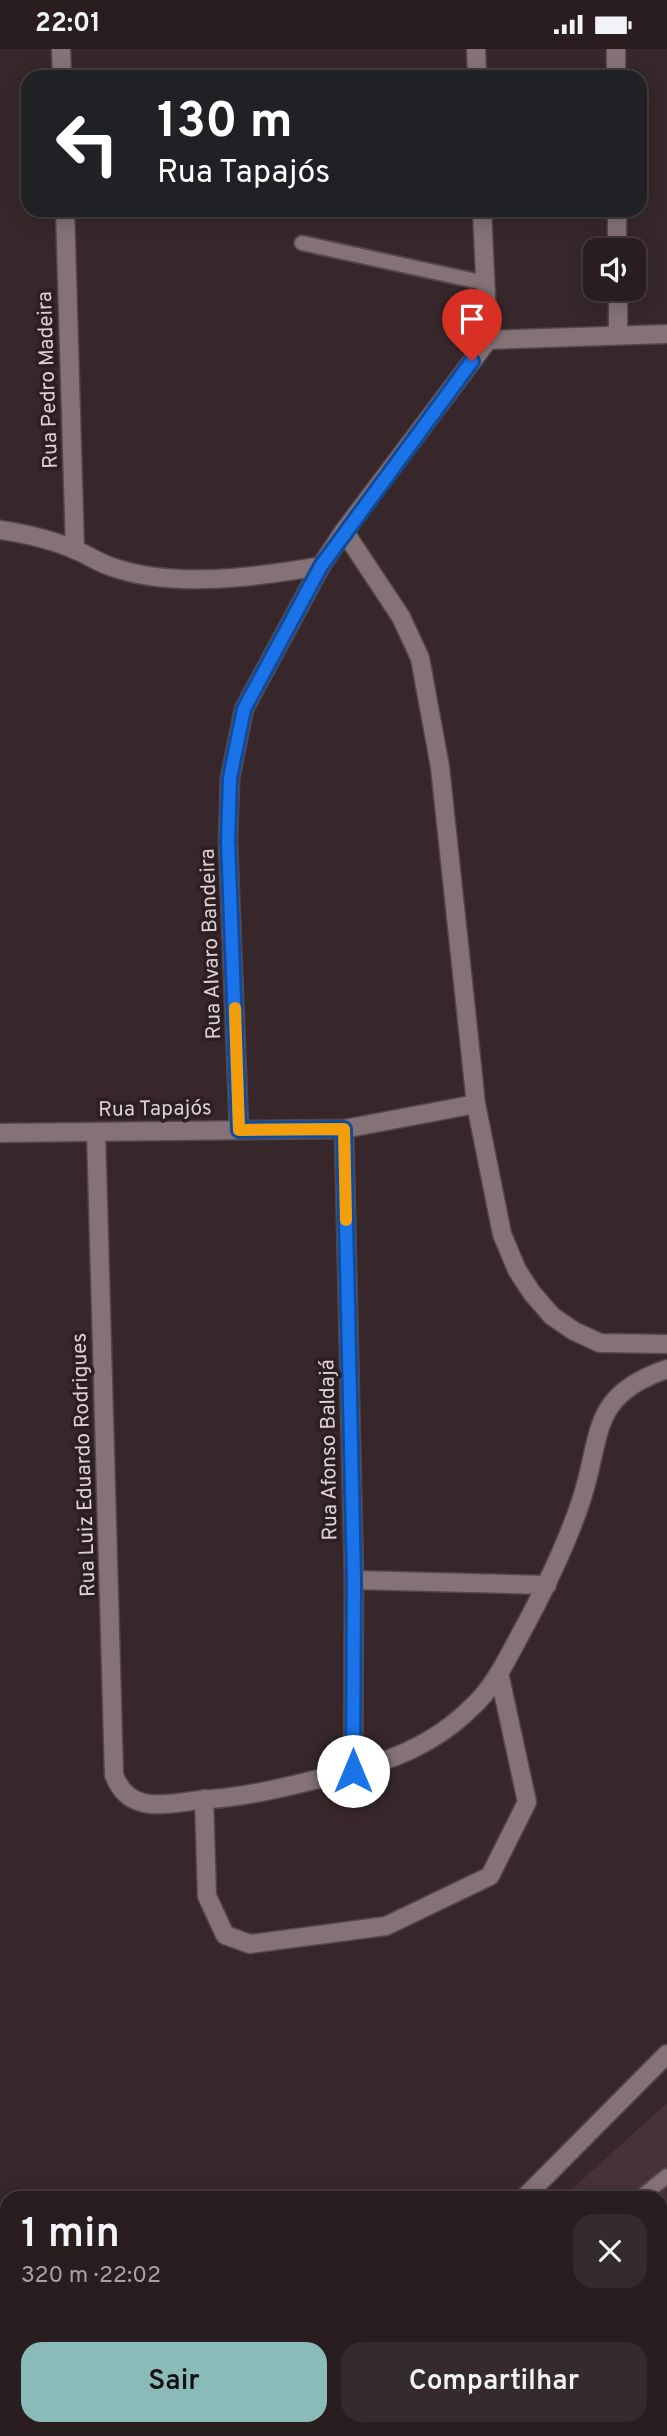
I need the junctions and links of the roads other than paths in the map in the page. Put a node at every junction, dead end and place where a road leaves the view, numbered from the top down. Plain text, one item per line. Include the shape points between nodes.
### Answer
1 (61, 49) edge
2 (476, 49) edge
3 (616, 49) edge
4 (62, 70) edge
5 (477, 70) edge
6 (616, 70) edge
7 (65, 217) edge
8 (482, 217) edge
9 (617, 217) edge
10 (617, 238) edge
11 (302, 243) dead end
12 (485, 282) junction
13 (618, 301) edge
14 (618, 334) junction
15 (667, 334) edge
16 (488, 340) junction
17 (0, 530) edge
18 (344, 531) junction
19 (75, 550) junction
20 (321, 566) junction
21 (476, 1104) junction
22 (344, 1129) junction
23 (239, 1130) junction
24 (96, 1132) junction
25 (0, 1133) edge
26 (667, 1344) edge
27 (667, 1369) edge
28 (354, 1580) junction
29 (547, 1585) junction
30 (499, 1673) junction
31 (353, 1771) junction
32 (204, 1799) junction
33 (667, 2054) edge
34 (667, 2176) edge
35 (531, 2191) edge
36 (649, 2191) edge

1 - 4 street
2 - 5 street
3 - 6 street
7 - 19 street, Rua Pedro Madeira
8 - 12 street
9 - 10 street
11 - 12 lane
12 - 16 street
13 - 14 street
14 - 15 street
14 - 16 street
16 - 18 street, Rua Alvaro Bandeira
17 - 19 street
18 - 20 street, Rua Alvaro Bandeira
18 - 21 street via 401,617 420,658 440,767
19 - 20 street via 112,567 152,577 265,575
20 - 23 street, Rua Alvaro Bandeira via 244,709 230,778 228,841
21 - 22 street, Rua Tapajós
21 - 26 street via 502,1234 532,1293 552,1316 600,1343
22 - 23 street, Rua Tapajós
22 - 28 street, Rua Afonso Baldajá
23 - 24 street, Rua Tapajós
24 - 25 street, Rua Tapajós
24 - 32 street, Rua Luiz Eduardo Rodrigues via 114,1775 124,1795 134,1802
27 - 29 street via 634,1382 602,1421 580,1501
28 - 29 street
28 - 31 street, Rua Afonso Baldajá
29 - 30 street
30 - 31 street via 472,1707 432,1739 385,1762
30 - 32 street via 527,1802 490,1876 386,1926 250,1944 225,1935 207,1896
31 - 32 street
33 - 35 street
34 - 36 lane

